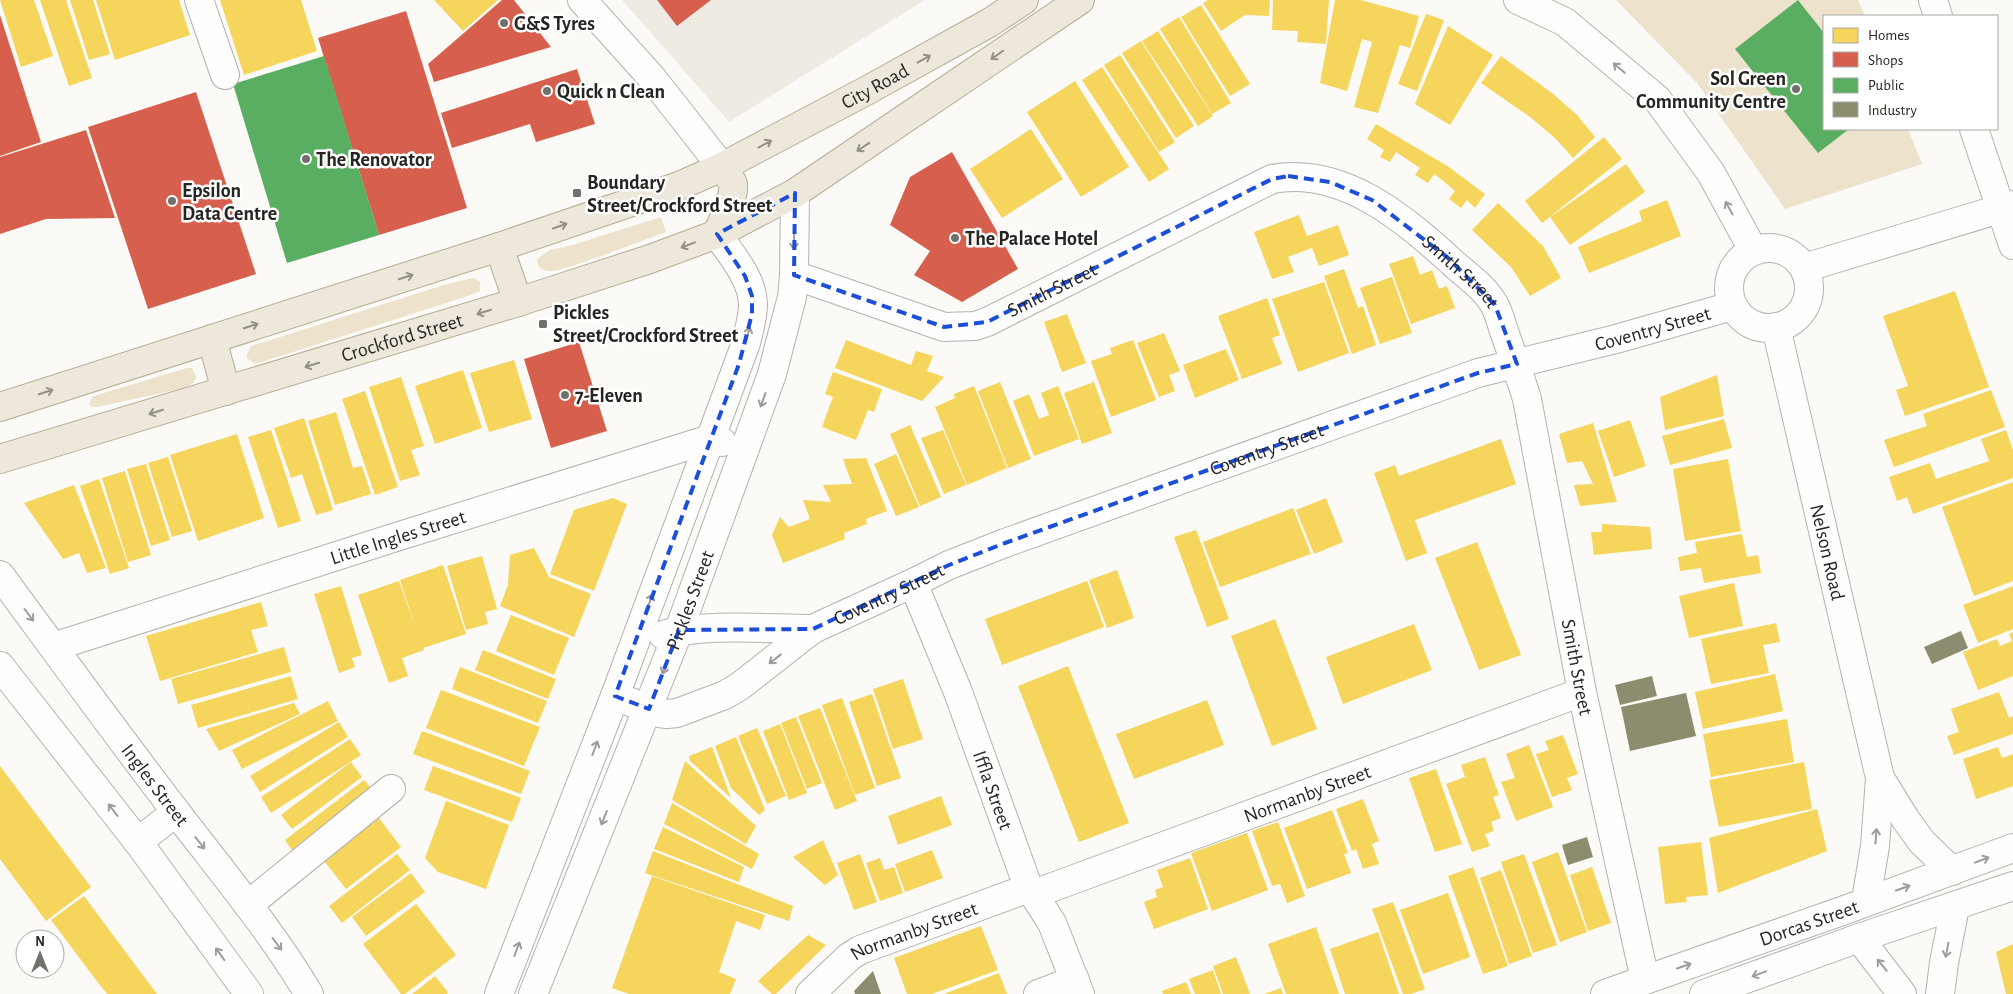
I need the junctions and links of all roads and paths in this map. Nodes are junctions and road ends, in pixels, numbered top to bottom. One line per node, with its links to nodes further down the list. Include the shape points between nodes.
1 (199, 0): 8 (street)
2 (582, 0): 10 (street, via 652,78)
3 (1024, 0): 10 (main road, City Road, one-way to 3, via 989,23)
4 (1080, 0): 11 (main road, City Road, one-way to 11)
5 (1518, 0): 16 (street, one-way to 5, via 1711,173 1657,99 1565,22)
6 (1933, 0): 7 (street)
7 (1938, 15)
8 (225, 75)
9 (1974, 130): 12 (street)
10 (722, 167): 13 (main road, via 733,188); 15 (main road, one-way to 10, via 679,186)
11 (795, 193): 13 (main road, Crockford Street); 18 (street, Pickles Street, one-way to 18)
12 (2006, 207): 14 (street); 17 (street)
13 (717, 234): 19 (main road, Crockford Street, one-way to 19); 26 (street, Pickles Street, one-way to 13, via 739,364 753,305 745,276)
14 (2013, 245)
15 (499, 247): 19 (main road); 22 (main road, one-way to 15)
16 (1753, 250): 17 (street, via 1770,248 1787,252); 20 (street, via 1737,263 1729,280 1728,294)
17 (1804, 268): 21 (street, via 1809,293 1805,305 1798,316)
18 (794, 275): 23 (street, Smith Street, via 944,327 975,326 1272,179 1303,176 1330,182 1372,200 1447,257 1495,305); 27 (street, Pickles Street, one-way to 27, via 790,307 772,374)
19 (518, 302): 24 (main road, Crockford Street, one-way to 24)
20 (1732, 306): 21 (street, via 1751,324); 23 (street, Coventry Street)
21 (1776, 328): 39 (street, Nelson Road)
22 (212, 339): 24 (main road); 25 (main road, one-way to 22)
23 (1517, 364): 30 (street, Coventry Street, via 1478,373 1005,543); 36 (street, Smith Street, via 1527,399)
24 (226, 391): 28 (main road, Crockford Street, one-way to 28)
25 (0, 407)
26 (710, 439): 27 (street, Little Ingles Street); 33 (street, Pickles Street, one-way to 26); 34 (street, Little Ingles Street)
27 (746, 447): 32 (street, Pickles Street)
28 (0, 459)
29 (0, 576): 34 (street, Ingles Street, one-way to 34)
30 (913, 583): 31 (street, Coventry Street); 46 (street, Iffla Street, via 955,684)
31 (813, 629): 32 (street, Coventry Street); 38 (street, Coventry Street, one-way to 38, via 725,695 677,713 663,714)
32 (679, 630): 33 (street, Coventry Street); 38 (street, Pickles Street, one-way to 38)
33 (635, 642): 37 (street, Pickles Street)
34 (54, 647): 41 (street, Ingles Street)
35 (0, 666): 42 (street, one-way to 35)
36 (1582, 692): 46 (street, Normanby Street); 51 (street, Smith Street)
37 (615, 696): 38 (street, Coventry Street); 55 (street, Pickles Street, one-way to 37)
38 (648, 709): 56 (street, Pickles Street, one-way to 56)
39 (1880, 778): 44 (street, Nelson Road, via 1922,842); 47 (street, Nelson Road, one-way to 39, via 1875,846)
40 (391, 789): 48 (street)
41 (176, 812): 42 (street); 48 (street, Ingles Street, one-way to 48)
42 (138, 842): 53 (street, one-way to 42)
43 (2013, 848): 44 (street, Dorcas Street, one-way to 43)
44 (1952, 871): 47 (street, Dorcas Street, one-way to 44)
45 (2013, 886): 49 (street, Dorcas Street)
46 (1031, 891): 52 (street, Iffla Street, via 1052,923); 57 (street, Normanby Street, via 860,950)
47 (1866, 901): 51 (street, Dorcas Street, one-way to 47)
48 (248, 905): 54 (street, Ingles Street, one-way to 54)
49 (1955, 907): 50 (street, Dorcas Street); 62 (street, one-way to 62)
50 (1859, 938): 60 (street, Dorcas Street, one-way to 60); 61 (street, one-way to 50)
51 (1644, 980): 59 (street, Dorcas Street)
52 (1077, 987): 58 (street)
53 (249, 994)
54 (309, 994)
55 (499, 994)
56 (532, 994)
57 (810, 994)
58 (1038, 994)
59 (1605, 994)
60 (1704, 994)
61 (1902, 994)
62 (1940, 994)

